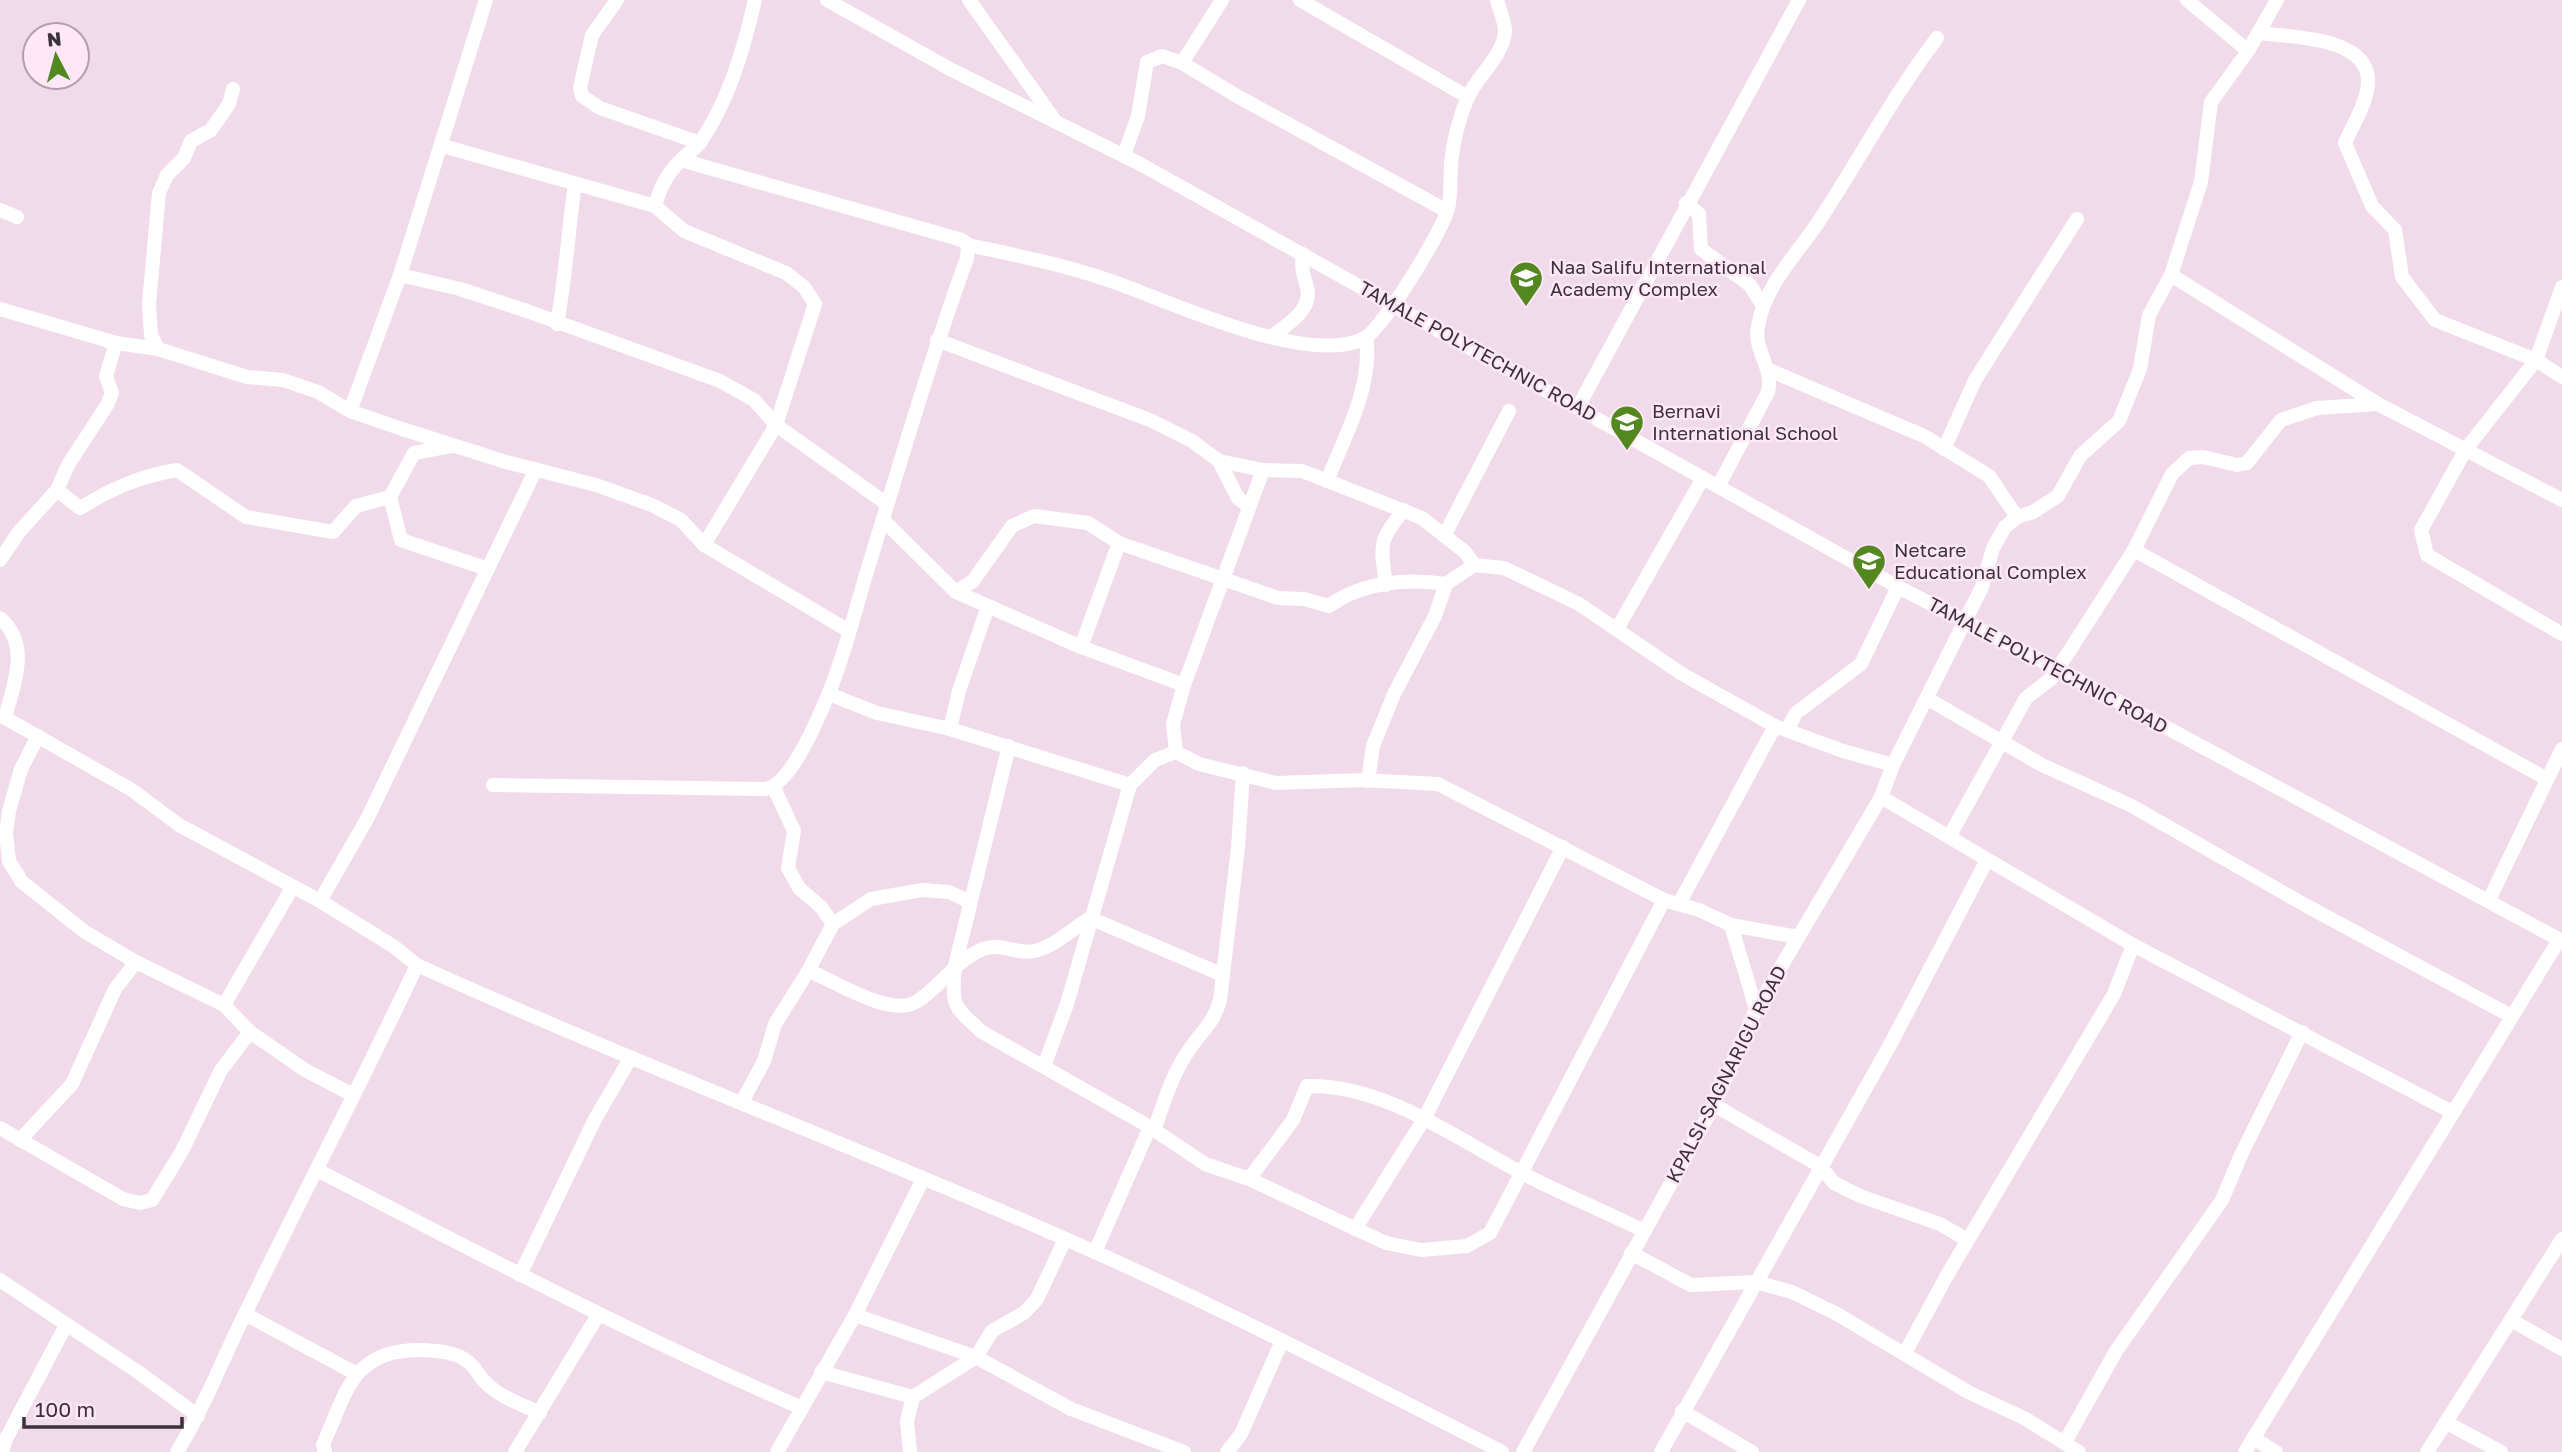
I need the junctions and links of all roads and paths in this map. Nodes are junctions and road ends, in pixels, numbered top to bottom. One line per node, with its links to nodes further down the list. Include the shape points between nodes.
1 (486, 0): 20 (street)
2 (617, 0): 19 (street, via 592,35 582,96 600,108)
3 (755, 0): 19 (street, via 726,93)
4 (827, 0): 18 (street, TAMALE POLYTECHNIC ROAD)
5 (969, 0): 18 (street)
6 (1222, 0): 15 (street)
7 (1300, 0): 17 (street)
8 (1497, 0): 17 (street, via 1505,30 1502,43)
9 (1799, 0): 24 (street)
10 (2187, 0): 14 (street)
11 (2277, 0): 12 (street)
12 (2258, 33): 14 (street); 44 (street, via 2339,44 2359,59 2368,84 2345,143 2372,206 2395,230 2402,277 2435,320)
13 (1937, 38): 36 (street)
14 (2248, 51): 33 (street, via 2211,102 2201,182)
15 (1182, 63): 21 (street, via 1162,56 1147,62 1138,116); 27 (street)
16 (233, 89): 43 (street, via 229,104 211,130 191,142 159,193 149,304 151,335)
17 (1468, 96): 27 (street, via 1452,154)
18 (1057, 123): 21 (street, TAMALE POLYTECHNIC ROAD)
19 (700, 144): 22 (street)
20 (443, 146): 23 (street); 32 (street)
21 (1124, 155): 31 (street, TAMALE POLYTECHNIC ROAD)
22 (681, 160): 25 (street, via 661,185); 30 (street)
23 (575, 184): 25 (street); 38 (street)
24 (1686, 203): 36 (street, via 1699,214 1701,249 1750,285); 48 (street)
25 (655, 206): 51 (street, via 684,230 786,273 804,287 815,304)
26 (0, 210): 28 (street)
27 (1447, 211): 35 (street)
28 (17, 218)
29 (2077, 219): 53 (street, via 1975,380)
30 (968, 245): 39 (street, via 1121,285 1166,305); 41 (street)
31 (1303, 254): 35 (street, TAMALE POLYTECHNIC ROAD); 39 (street, via 1301,270 1308,298 1290,323)
32 (400, 275): 38 (street, via 460,289); 49 (street)
33 (2171, 275): 47 (street); 67 (street, via 2149,315 2140,369 2119,421 2080,456 2058,496)
34 (2562, 287): 44 (street)
35 (1396, 304): 40 (street); 48 (street, TAMALE POLYTECHNIC ROAD)
36 (1763, 306): 45 (street, via 1757,345)
37 (0, 309): 42 (street)
38 (558, 324): 51 (street, via 720,381 754,400)
39 (1272, 336): 40 (street, via 1338,346)
40 (1366, 337): 59 (street, via 1365,385)
41 (937, 340): 55 (street, via 1150,420); 64 (street)
42 (116, 343): 43 (street); 61 (street, via 107,376 112,393)
43 (159, 349): 49 (street, via 247,377 283,380 318,392)
44 (2536, 360): 46 (street); 54 (street)
45 (1769, 370): 53 (street, via 1924,436); 60 (street, via 1768,392)
46 (2562, 377)
47 (2378, 404): 54 (street); 72 (street, via 2317,408 2281,420 2247,463 2189,458 2172,474)
48 (1578, 407): 58 (street, TAMALE POLYTECHNIC ROAD)
49 (350, 411): 52 (street)
50 (1509, 411): 69 (street)
51 (776, 425): 64 (street); 71 (street)
52 (457, 445): 56 (street); 62 (street, via 414,453)
53 (1944, 449): 67 (street, via 1989,476)
54 (2466, 449): 63 (street); 86 (street, via 2421,530 2427,555)
55 (1219, 461): 57 (street); 65 (street, via 1238,498)
56 (536, 469): 71 (street, via 652,505 681,520); 75 (street)
57 (1263, 470): 59 (street, via 1290,469); 65 (street)
58 (1703, 478): 60 (street, TAMALE POLYTECHNIC ROAD); 84 (street)
59 (1327, 481): 66 (street)
60 (1719, 485): 79 (street, TAMALE POLYTECHNIC ROAD)
61 (57, 490): 62 (street, via 80,508 148,474 177,470 246,517 333,532 356,506); 73 (street, via 19,531)
62 (390, 497): 75 (street, via 401,540)
63 (2562, 500)
64 (887, 504): 68 (street)
65 (1249, 507): 76 (street)
66 (1404, 510): 69 (street, via 1422,517); 77 (street, via 1383,535 1380,558)
67 (2017, 516): 83 (street, KPALSI-SAGNARIGU ROAD, via 1993,548 1982,587)
68 (883, 520): 80 (street); 85 (street)
69 (1444, 536): 74 (street)
70 (1119, 543): 76 (street); 80 (street, via 1088,523 1034,516 1012,526 973,581); 87 (street)
71 (704, 545): 85 (street)
72 (2134, 550): 88 (street); 102 (street)
73 (0, 560)
74 (1474, 565): 78 (street); 84 (street, via 1504,568)
75 (488, 569): 115 (street, via 367,819)
76 (1220, 578): 77 (street, via 1278,598 1329,606 1353,592); 89 (street)
77 (1386, 584): 78 (street, via 1418,580)
78 (1446, 584): 103 (street, via 1373,746)
79 (1898, 587): 83 (street, TAMALE POLYTECHNIC ROAD); 93 (street, via 1861,664)
80 (956, 592): 81 (street)
81 (988, 606): 87 (street); 94 (street)
82 (0, 618): 92 (street, via 18,641 16,670)
83 (1964, 620): 88 (street, TAMALE POLYTECHNIC ROAD); 91 (street, KPALSI-SAGNARIGU ROAD)
84 (1617, 629): 93 (street, via 1682,674)
85 (849, 631): 90 (street)
86 (2562, 634)
87 (1081, 646): 89 (street)
88 (2058, 669): 96 (street, via 2049,682 2026,698); 114 (street, TAMALE POLYTECHNIC ROAD)
89 (1184, 684): 99 (street, via 1173,724)
90 (829, 694): 94 (street, via 877,713); 106 (street, via 796,760)
91 (1928, 699): 96 (street); 100 (street, KPALSI-SAGNARIGU ROAD)
92 (3, 716): 95 (street)
93 (1781, 728): 100 (street); 117 (street)
94 (950, 729): 97 (street)
95 (38, 736): 111 (street, via 21,769 9,811); 112 (street, via 132,790 179,825)
96 (2000, 740): 108 (street); 131 (street, via 2042,765 2132,806)
97 (1009, 746): 105 (street); 116 (street)
98 (2562, 749): 102 (street)
99 (1176, 752): 101 (street, via 1199,764); 105 (street, via 1155,760)
100 (1893, 765): 107 (street, KPALSI-SAGNARIGU ROAD)
101 (1243, 774): 103 (street, via 1276,783); 128 (street)
102 (2547, 779): 114 (street)
103 (1368, 781): 109 (street, via 1438,784)
104 (493, 785): 106 (street)
105 (1130, 785): 118 (street)
106 (774, 788): 119 (street, via 794,831 788,868 799,888)
107 (1881, 797): 108 (street); 121 (street, KPALSI-SAGNARIGU ROAD)
108 (1949, 837): 110 (street)
109 (1563, 848): 113 (street); 140 (street)
110 (1987, 860): 123 (street); 144 (street, via 1890,1045)
111 (6, 870): 124 (street, via 85,932)
112 (292, 888): 115 (street); 129 (street)
113 (1664, 900): 117 (street); 146 (street)
114 (2489, 900): 122 (street, TAMALE POLYTECHNIC ROAD)
115 (320, 901): 125 (street)
116 (970, 902): 119 (street, via 949,892 896,892 871,899); 126 (street)
117 (1680, 902): 120 (street)
118 (1090, 918): 126 (street, via 1038,951 990,947); 128 (street); 135 (street)
119 (833, 924): 127 (street)
120 (1731, 925): 121 (street); 130 (street)
121 (1798, 937): 130 (street, KPALSI-SAGNARIGU ROAD)
122 (2560, 940): 131 (street)
123 (2133, 945): 133 (street); 153 (street, via 2114,994)
124 (136, 962): 129 (street); 143 (street, via 115,989 72,1084)
125 (417, 965): 134 (street); 136 (street)
126 (955, 965): 127 (street, via 915,1003 891,1007); 135 (street, via 952,1000 961,1013 982,1032)
127 (807, 973): 137 (street, via 775,1024 764,1061)
128 (1223, 975): 142 (street, via 1215,1017 1177,1070)
129 (224, 1005): 132 (street)
130 (1756, 1009): 138 (street, KPALSI-SAGNARIGU ROAD)
131 (2511, 1016): 139 (street)
132 (250, 1032): 136 (street, via 305,1070); 143 (street, via 221,1070 182,1151 152,1200 123,1199)
133 (2302, 1032): 139 (street); 177 (street, via 2222,1200 2116,1351)
134 (630, 1059): 137 (street); 156 (street, via 595,1119)
135 (1044, 1066): 142 (street)
136 (353, 1095): 145 (street)
137 (742, 1102): 147 (street)
138 (1714, 1105): 144 (street); 150 (street, KPALSI-SAGNARIGU ROAD)
139 (2452, 1112): 176 (street)
140 (1424, 1119): 146 (street); 148 (street, via 1357,1092 1307,1086 1293,1120); 149 (street)
141 (0, 1128): 143 (street)
142 (1152, 1129): 148 (street, via 1205,1164); 154 (street)
143 (20, 1140)
144 (1819, 1166): 153 (street, via 1834,1183 1940,1224); 158 (street)
145 (319, 1171): 156 (street); 159 (street)
146 (1520, 1172): 149 (street, via 1490,1233 1467,1247 1422,1250); 150 (street)
147 (923, 1179): 151 (street); 161 (street)
148 (1249, 1179): 149 (street)
149 (1355, 1229)
150 (1644, 1231): 155 (street, KPALSI-SAGNARIGU ROAD)
151 (1065, 1239): 154 (street); 167 (street, via 1037,1299 1024,1313 992,1331)
152 (2562, 1239): 162 (street)
153 (1967, 1241): 166 (street)
154 (1095, 1252): 164 (street)
155 (1631, 1253): 158 (street, via 1691,1285); 187 (street, KPALSI-SAGNARIGU ROAD)
156 (520, 1275): 160 (street)
157 (0, 1280): 163 (street)
158 (1756, 1282): 166 (street, via 1792,1292); 172 (street)
159 (245, 1314): 169 (street); 174 (street)
160 (598, 1315): 171 (street); 173 (street)
161 (855, 1315): 167 (street); 168 (street)
162 (2511, 1320): 165 (street); 175 (street)
163 (66, 1325): 174 (street); 179 (street)
164 (1281, 1343): 178 (street); 186 (street)
165 (2562, 1349)
166 (1905, 1353): 177 (street)
167 (976, 1357): 170 (street); 185 (street, via 1071,1409)
168 (821, 1372): 170 (street); 171 (street)
169 (355, 1373): 173 (street, via 381,1355 404,1350 447,1352 468,1361 502,1395); 181 (street, via 323,1445)
170 (914, 1397): 184 (street, via 907,1421)
171 (802, 1408): 183 (street)
172 (1682, 1411): 188 (street); 189 (street)
173 (540, 1413): 182 (street)
174 (198, 1416): 180 (street)
175 (2447, 1423): 193 (street); 194 (street)
176 (2253, 1438): 191 (street); 192 (street)
177 (2065, 1442): 190 (street)
178 (1234, 1450)
179 (2, 1452)
180 (177, 1452)
181 (325, 1452)
182 (514, 1452)
183 (777, 1452)
184 (910, 1452)
185 (1184, 1452)
186 (1502, 1452)
187 (1523, 1452)
188 (1661, 1452)
189 (1752, 1452)
190 (2079, 1452)
191 (2245, 1452)
192 (2276, 1452)
193 (2427, 1452)
194 (2501, 1452)

